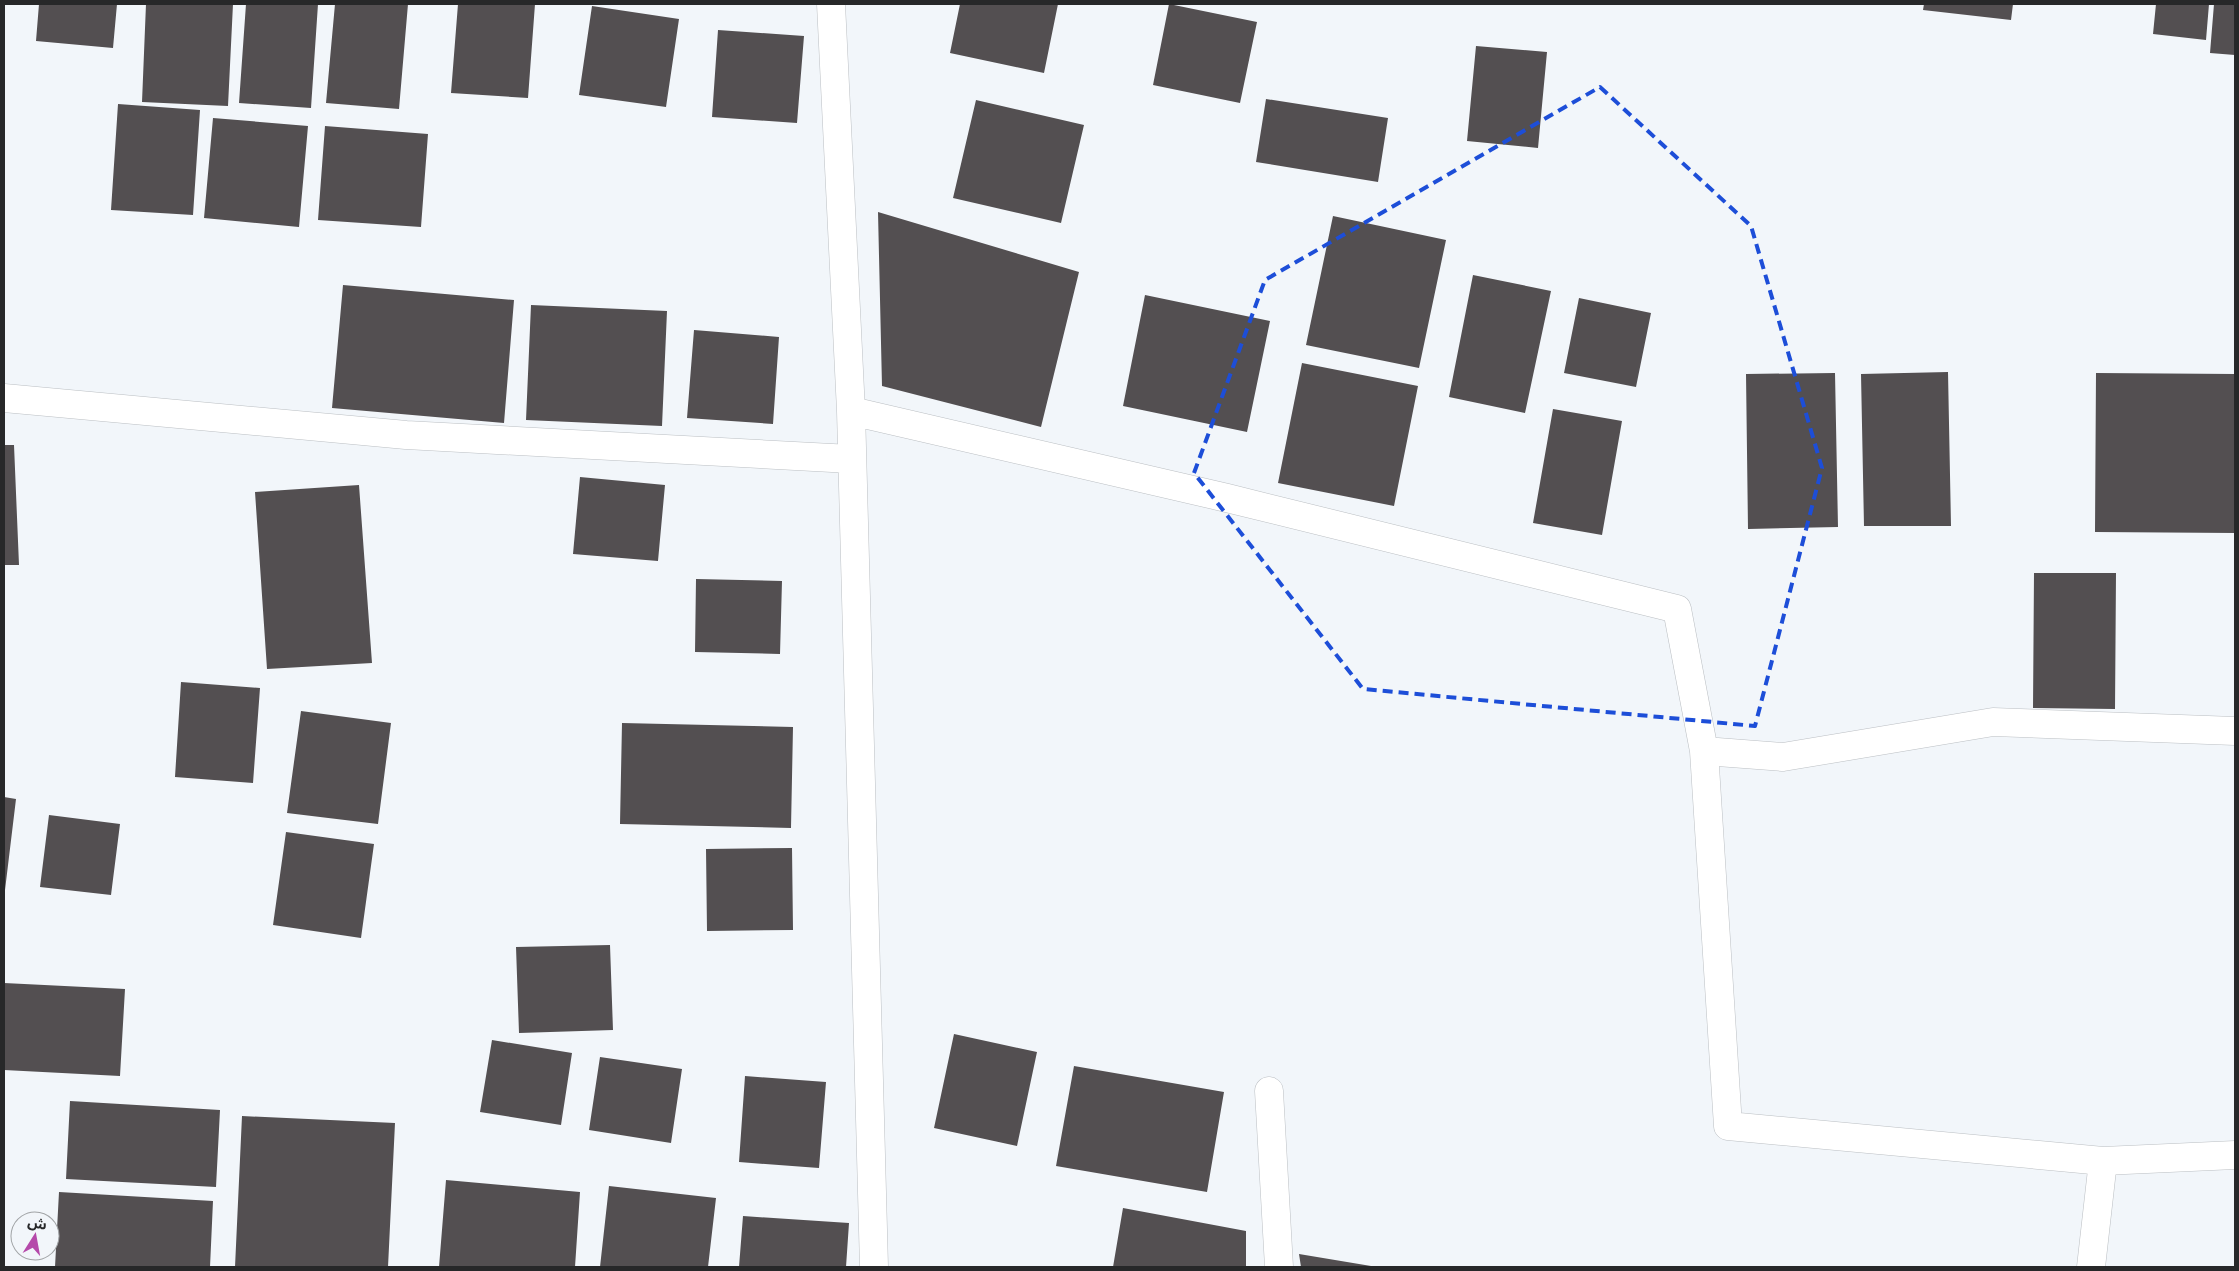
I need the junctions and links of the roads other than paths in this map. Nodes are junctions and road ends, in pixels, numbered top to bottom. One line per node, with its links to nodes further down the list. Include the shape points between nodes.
1 (831, 4): 3 (street)
2 (4, 398): 4 (street, via 406,435)
3 (851, 411): 4 (street); 6 (street, via 1227,498 1678,609)
4 (851, 459): 10 (street)
5 (2235, 730): 6 (street, via 1993,722 1783,757)
6 (1704, 751): 9 (street, via 1728,1126)
7 (1269, 1091): 11 (street)
8 (2235, 1156): 9 (street)
9 (2104, 1161): 12 (street)
10 (874, 1267)
11 (1279, 1267)
12 (2091, 1267)

